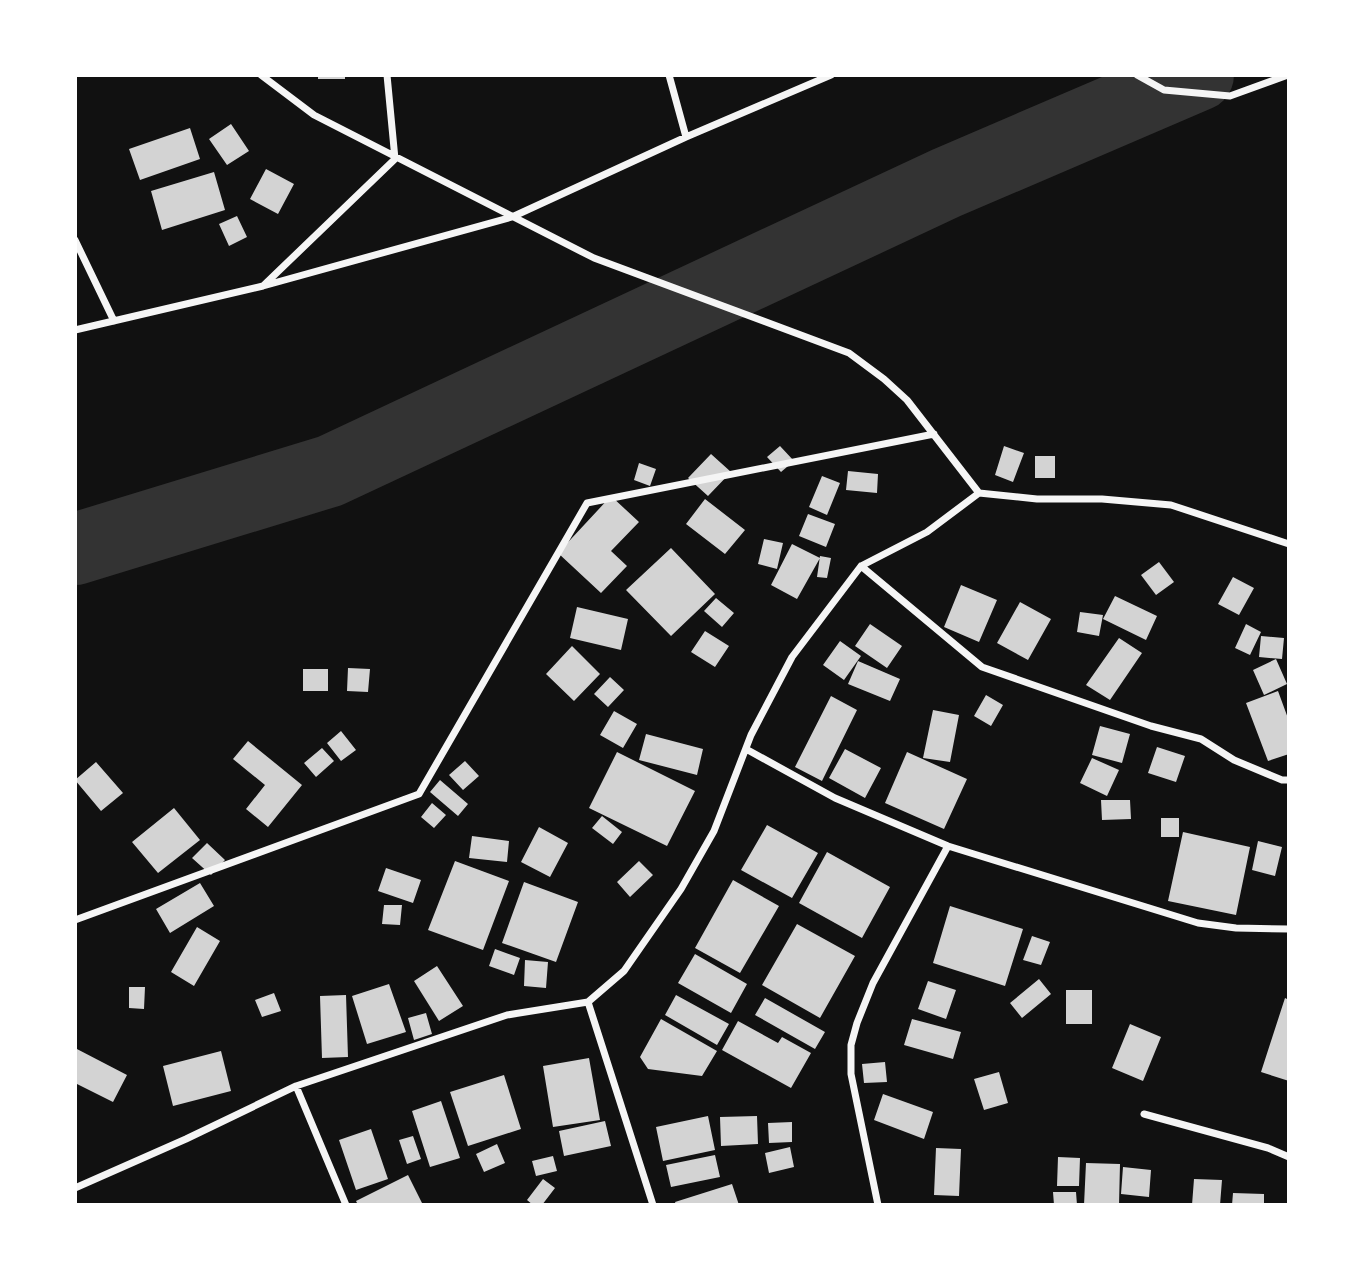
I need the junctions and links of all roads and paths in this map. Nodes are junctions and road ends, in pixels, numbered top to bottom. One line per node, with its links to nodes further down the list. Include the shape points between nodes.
1 (261, 75): 8 (street, via 314,115)
2 (387, 75): 8 (street)
3 (669, 75): 7 (street)
4 (831, 75): 7 (street)
5 (1138, 75): 6 (street, via 1164,90 1230,96)
6 (1288, 75)
7 (685, 137): 9 (street)
8 (395, 159): 9 (street); 11 (street)
9 (512, 217): 11 (street); 14 (street, via 594,258 849,353 907,400)
10 (75, 240): 12 (street)
11 (262, 286): 12 (street)
12 (114, 321): 13 (street)
13 (75, 330)
14 (934, 434): 15 (street); 21 (street, via 587,503 419,794)
15 (979, 493): 16 (street, via 1171,505); 17 (street, via 927,531)
16 (1289, 544)
17 (860, 566): 18 (street, via 792,657); 19 (street, via 982,667 1201,739 1234,760)
18 (746, 748): 20 (street, via 835,798); 23 (street, via 714,831 681,890 624,971)
19 (1289, 780)
20 (948, 846): 22 (street, via 1198,923); 30 (street, via 873,983 851,1045 851,1074)
21 (75, 920)
22 (1289, 929)
23 (588, 1002): 24 (street, via 507,1015); 29 (street)
24 (296, 1086): 27 (street); 28 (street)
25 (1144, 1114): 26 (street)
26 (1289, 1157)
27 (75, 1188)
28 (346, 1205)
29 (653, 1205)
30 (878, 1205)

